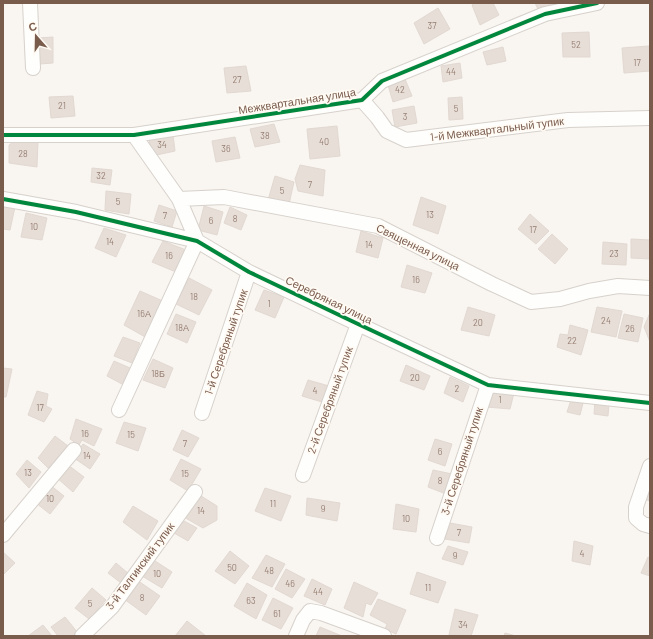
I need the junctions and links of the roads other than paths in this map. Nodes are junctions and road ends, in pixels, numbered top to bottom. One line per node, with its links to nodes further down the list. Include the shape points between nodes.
1 (30, 3): 3 (street)
2 (597, 3): 4 (street, Межквартальная улица, via 545,14 382,81)
3 (33, 68)
4 (362, 100): 5 (street, 1-й Межквартальный тупик, via 387,131 406,140 568,120); 6 (street, Межквартальная улица)
5 (650, 118)
6 (134, 135): 7 (street, Межквартальная улица); 9 (street)
7 (3, 136)
8 (3, 199): 10 (street, Серебряная улица, via 76,212)
9 (179, 199): 10 (street); 12 (street, Священная улица, via 224,197 378,226 531,302 618,286)
10 (197, 241): 11 (street, Серебряная улица); 16 (street)
11 (249, 272): 13 (street, Серебряная улица); 17 (street, 1-й Серебряный тупик)
12 (650, 288)
13 (358, 324): 14 (street, Серебряная улица); 20 (street, 2-й Серебряный тупик)
14 (488, 384): 15 (street, Серебряная улица); 24 (street, 3-й Серебряный тупик)
15 (650, 403)
16 (120, 410)
17 (202, 413)
18 (74, 450): 23 (street)
19 (650, 466): 22 (street, via 636,507 636,518 642,524)
20 (303, 475)
21 (195, 492): 25 (street, 3-й Талгинский тупик, via 112,607)
22 (650, 526)
23 (3, 535)
24 (436, 538)
25 (82, 636)
26 (296, 636): 27 (street, via 310,611)
27 (384, 636)

